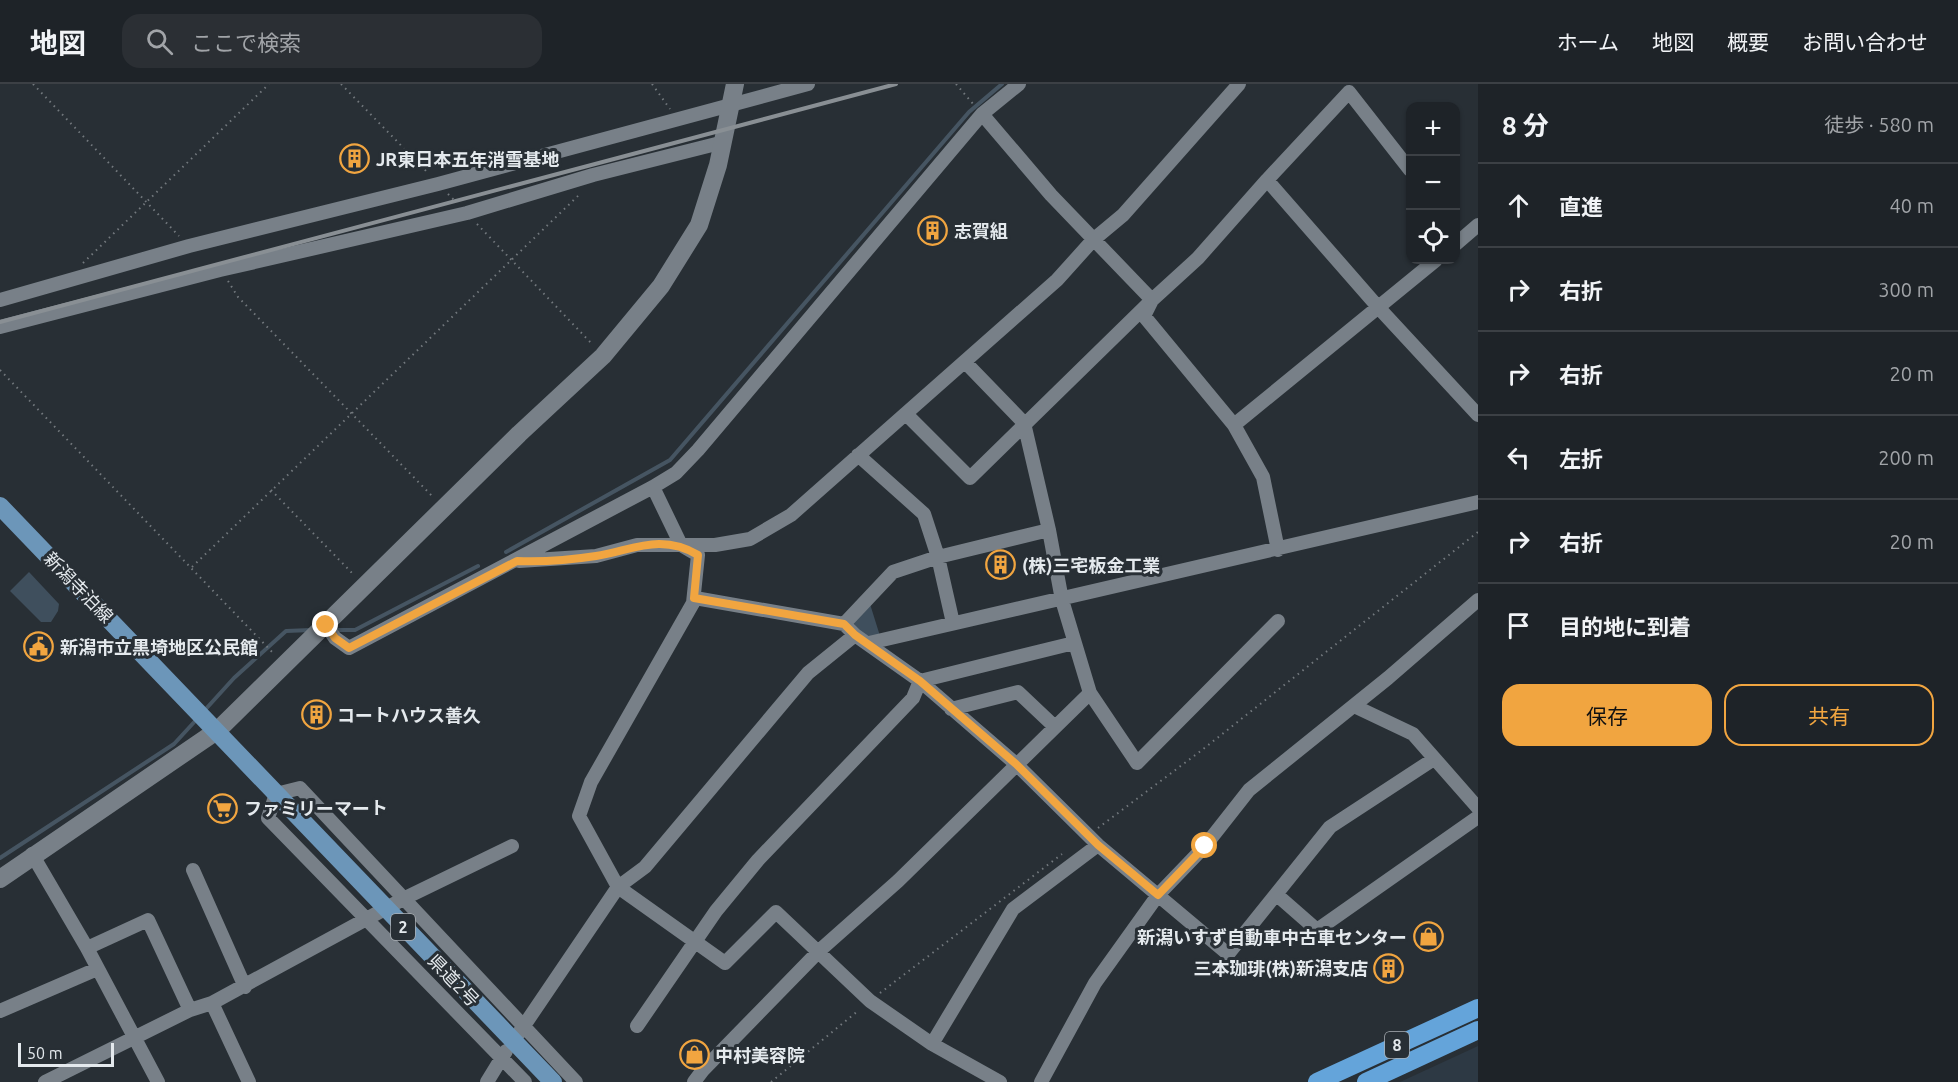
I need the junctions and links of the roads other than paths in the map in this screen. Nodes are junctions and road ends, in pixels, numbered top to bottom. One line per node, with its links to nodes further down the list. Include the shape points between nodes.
1 (735, 84): 5 (street)
2 (808, 84): 5 (street)
3 (1019, 84): 6 (street)
4 (1239, 84): 12 (street, via 1123,215)
5 (730, 106): 7 (street); 14 (street, via 189,246)
6 (982, 114): 12 (street); 24 (street, via 698,450 676,473)
7 (724, 142): 17 (street, via 593,175 467,213 220,270); 38 (street, via 699,225 661,286 603,356)
8 (1406, 165): 9 (street, via 1349,92)
9 (1267, 180): 15 (street, via 1198,258); 16 (street)
10 (1478, 225): 11 (street)
11 (1460, 235)
12 (1093, 240): 15 (street); 18 (street, via 1057,280)
13 (1431, 264): 16 (street)
14 (0, 300)
15 (1152, 300): 21 (street); 22 (street, via 1144,316)
16 (1378, 307): 20 (street); 22 (street)
17 (0, 327)
18 (965, 363): 19 (street); 21 (street)
19 (906, 414): 21 (street, via 970,478); 23 (street)
20 (1478, 415)
21 (1024, 423): 27 (street)
22 (1234, 425): 29 (street, via 1263,477)
23 (858, 455): 28 (street, via 791,515 750,539); 30 (street, via 924,514)
24 (653, 487): 28 (street); 31 (street)
25 (1478, 502): 29 (street)
26 (0, 506): 47 (main road, 新潟寺泊線 / 2)
27 (1049, 530): 30 (street); 33 (street)
28 (681, 545): 31 (street, via 637,545 596,556); 32 (street, via 698,555)
29 (1278, 550): 33 (street)
30 (938, 557): 36 (street); 37 (street, via 893,572)
31 (517, 561): 38 (street, via 349,648)
32 (694, 598): 37 (street); 58 (street, via 591,782 579,816)
33 (1062, 600): 36 (street); 41 (street)
34 (1478, 600): 44 (street)
35 (1278, 621): 43 (street, via 1137,763)
36 (953, 623): 40 (street)
37 (844, 624): 39 (street)
38 (326, 625): 47 (street)
39 (855, 635): 40 (street); 58 (street, via 808,673 645,867)
40 (869, 643): 42 (street)
41 (1074, 643): 42 (street); 43 (street)
42 (920, 681): 45 (street); 63 (street, via 913,698 758,860)
43 (1090, 693): 46 (street)
44 (1354, 706): 48 (street, via 1413,734); 59 (street, via 1249,790 1205,846)
45 (951, 709): 46 (street, via 1018,692); 49 (street)
46 (1055, 727): 49 (street)
47 (218, 730): 50 (main road, 新潟寺泊線 / 2); 55 (street)
48 (1434, 759): 51 (street); 60 (street, via 1330,827)
49 (1016, 764): 53 (street); 65 (street, via 898,881)
50 (278, 797): 61 (street, via 300,788); 62 (street, via 268,818); 83 (main road, 県道2号 / 2)
51 (1478, 808)
52 (1478, 817): 60 (street, via 1317,930)
53 (1098, 845): 59 (street); 76 (street, via 1013,909)
54 (512, 846): 61 (street)
55 (32, 854): 57 (street); 64 (street)
56 (193, 870): 67 (street)
57 (0, 879)
58 (618, 887): 63 (street); 72 (street)
59 (1158, 895): 60 (street, via 1228,954); 87 (street, via 1095,983)
60 (1276, 895)
61 (405, 898): 62 (street); 72 (street)
62 (366, 921): 67 (street); 77 (street)
63 (695, 941): 65 (street, via 724,963 776,912); 73 (street)
64 (87, 948): 66 (street); 70 (street, via 148,920)
65 (819, 951): 76 (street, via 870,1001); 85 (street)
66 (97, 969): 71 (street); 75 (street)
67 (245, 987): 68 (street)
68 (212, 1003): 70 (street); 80 (street)
69 (1478, 1008): 88 (highway, 8)
70 (190, 1010): 75 (street)
71 (0, 1011)
72 (524, 1026): 77 (street); 84 (street)
73 (637, 1026)
74 (1478, 1030): 89 (highway, 8)
75 (136, 1037): 78 (street); 79 (street)
76 (932, 1044): 86 (street)
77 (502, 1056): 81 (street); 82 (street)
78 (45, 1082)
79 (158, 1082)
80 (249, 1082)
81 (487, 1082)
82 (525, 1082)
83 (553, 1082)
84 (576, 1082)
85 (694, 1082)
86 (1000, 1082)
87 (1041, 1082)
88 (1317, 1082)
89 (1366, 1082)

